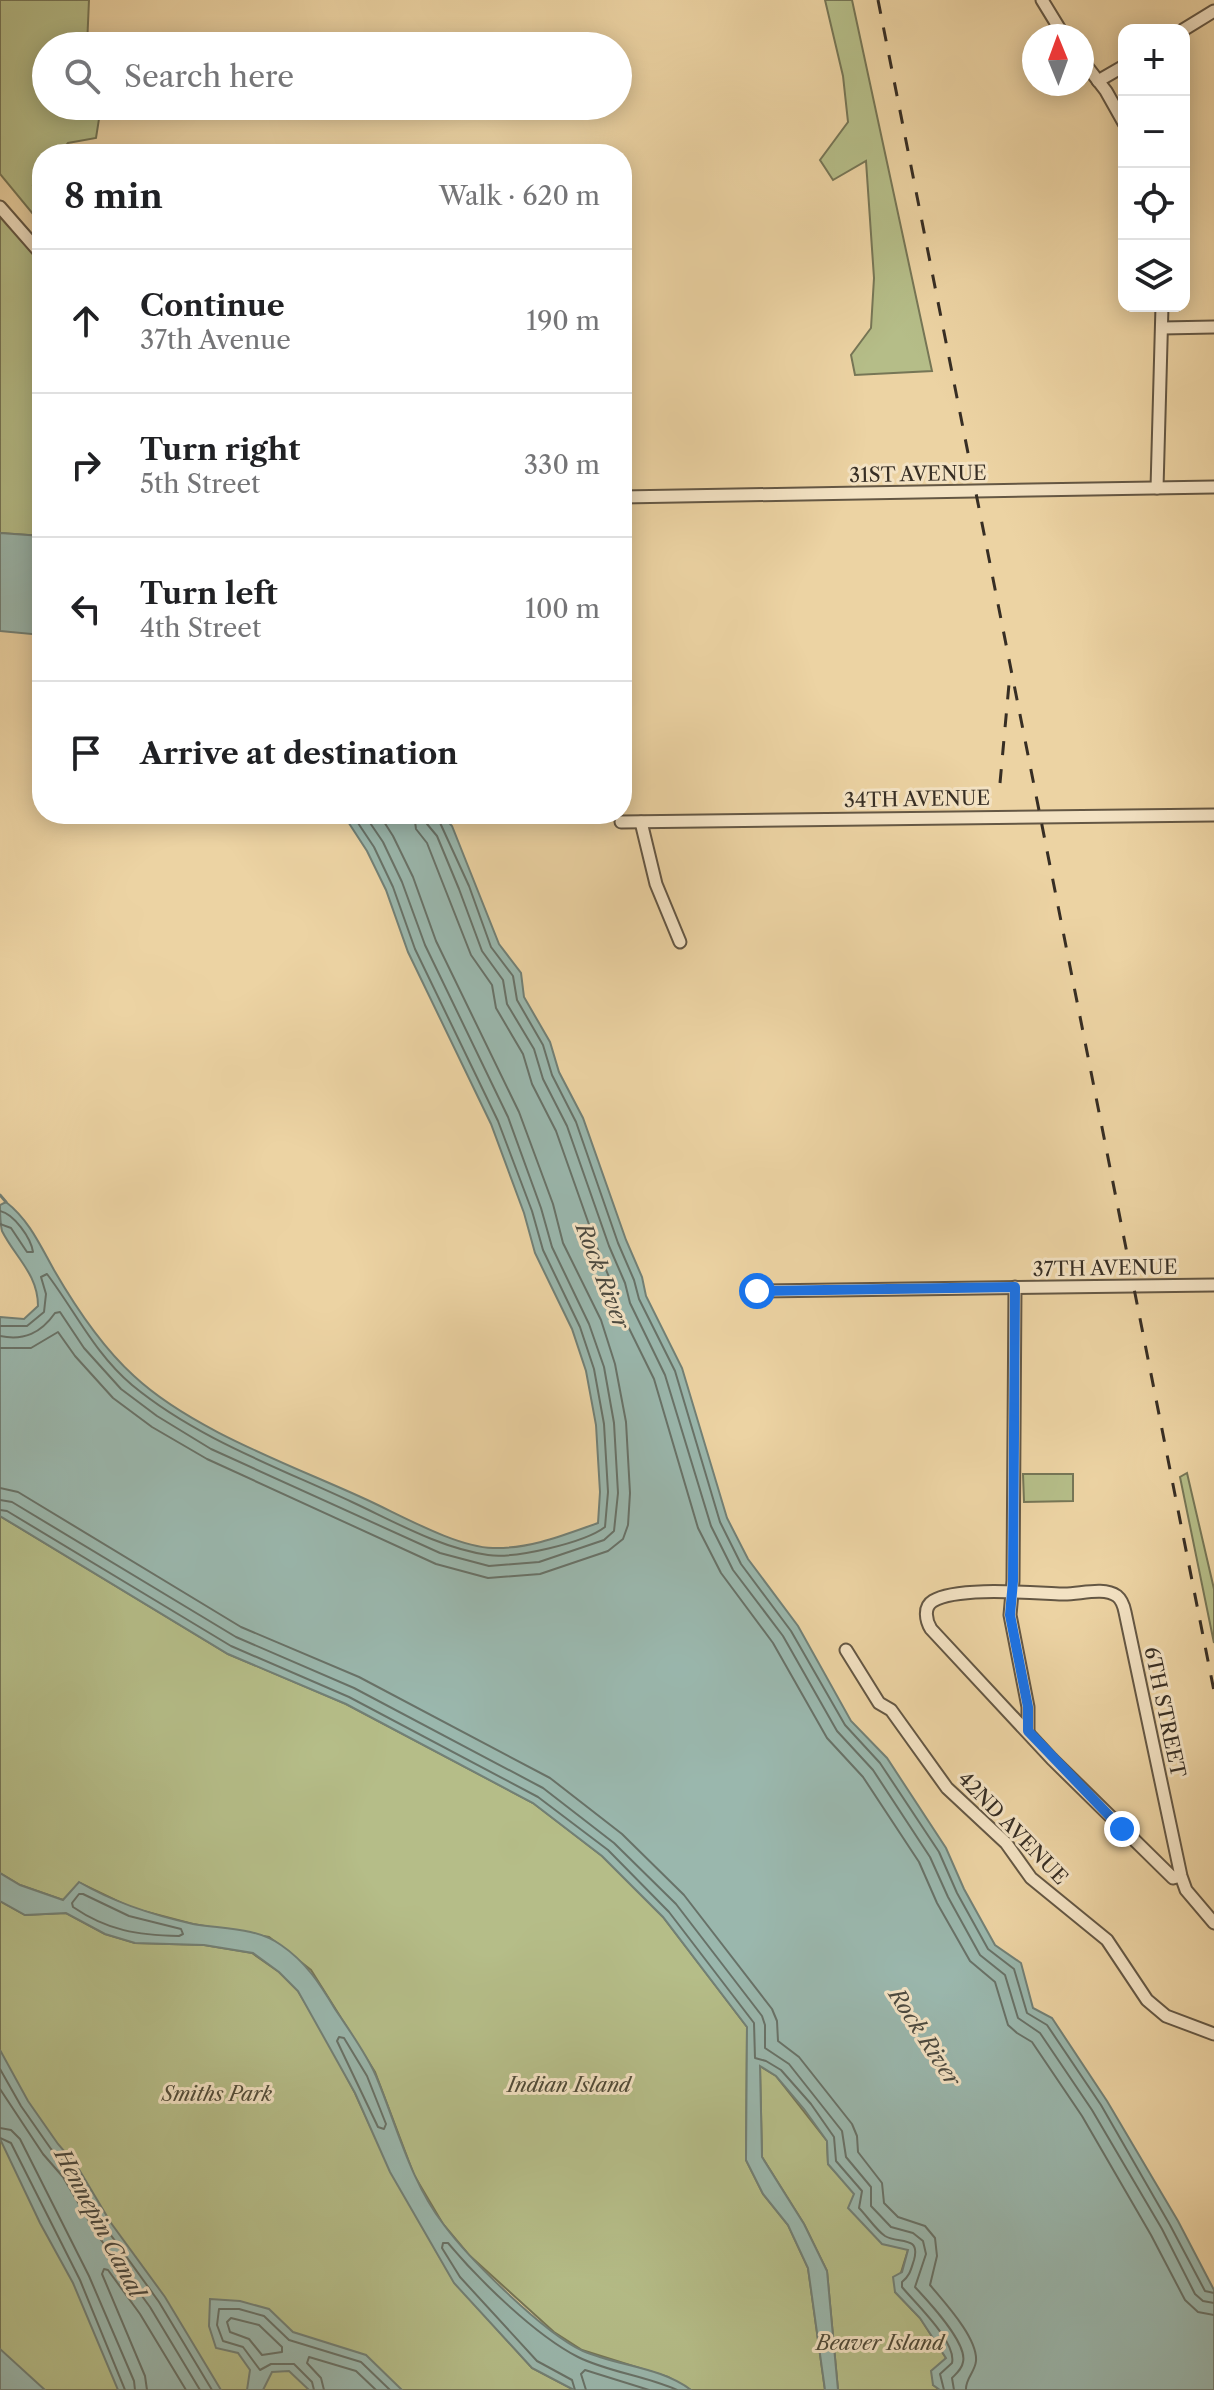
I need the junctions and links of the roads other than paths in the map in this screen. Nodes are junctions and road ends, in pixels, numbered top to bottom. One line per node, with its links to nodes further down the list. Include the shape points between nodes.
1 (1042, 0): 3 (street)
2 (1214, 11): 4 (street)
3 (1057, 24)
4 (1190, 26)
5 (1118, 69): 7 (street)
6 (1094, 76): 7 (street)
7 (1098, 81): 8 (street)
8 (1118, 113)
9 (0, 207): 10 (street)
10 (32, 244)
11 (1162, 312): 13 (street)
12 (1214, 327): 13 (street)
13 (1162, 328): 15 (street)
14 (1214, 487): 15 (street, 31ST AVENUE)
15 (1157, 488): 16 (street, 31ST AVENUE)
16 (632, 497)
17 (1214, 815): 19 (street, 34TH AVENUE)
18 (632, 822): 19 (street, 34TH AVENUE)
19 (641, 822): 20 (street, via 656,884)
20 (680, 942)
21 (1214, 1285): 22 (street, 37TH AVENUE)
22 (1015, 1287): 23 (street, 37TH AVENUE); 24 (street)
23 (757, 1291)
24 (1012, 1591): 26 (street, via 1010,1615); 26 (street, via 949,1596 929,1605 926,1616 931,1629); 27 (street, 6TH STREET, via 1116,1595 1125,1612)
25 (846, 1650): 29 (street, 42ND AVENUE, via 879,1703 891,1710 947,1788 1006,1843 1031,1878 1107,1940 1147,2000 1166,2016)
26 (1028, 1731): 27 (street, via 1173,1878)
27 (1181, 1876): 28 (street, 6TH STREET)
28 (1214, 1923)
29 (1214, 2034)

